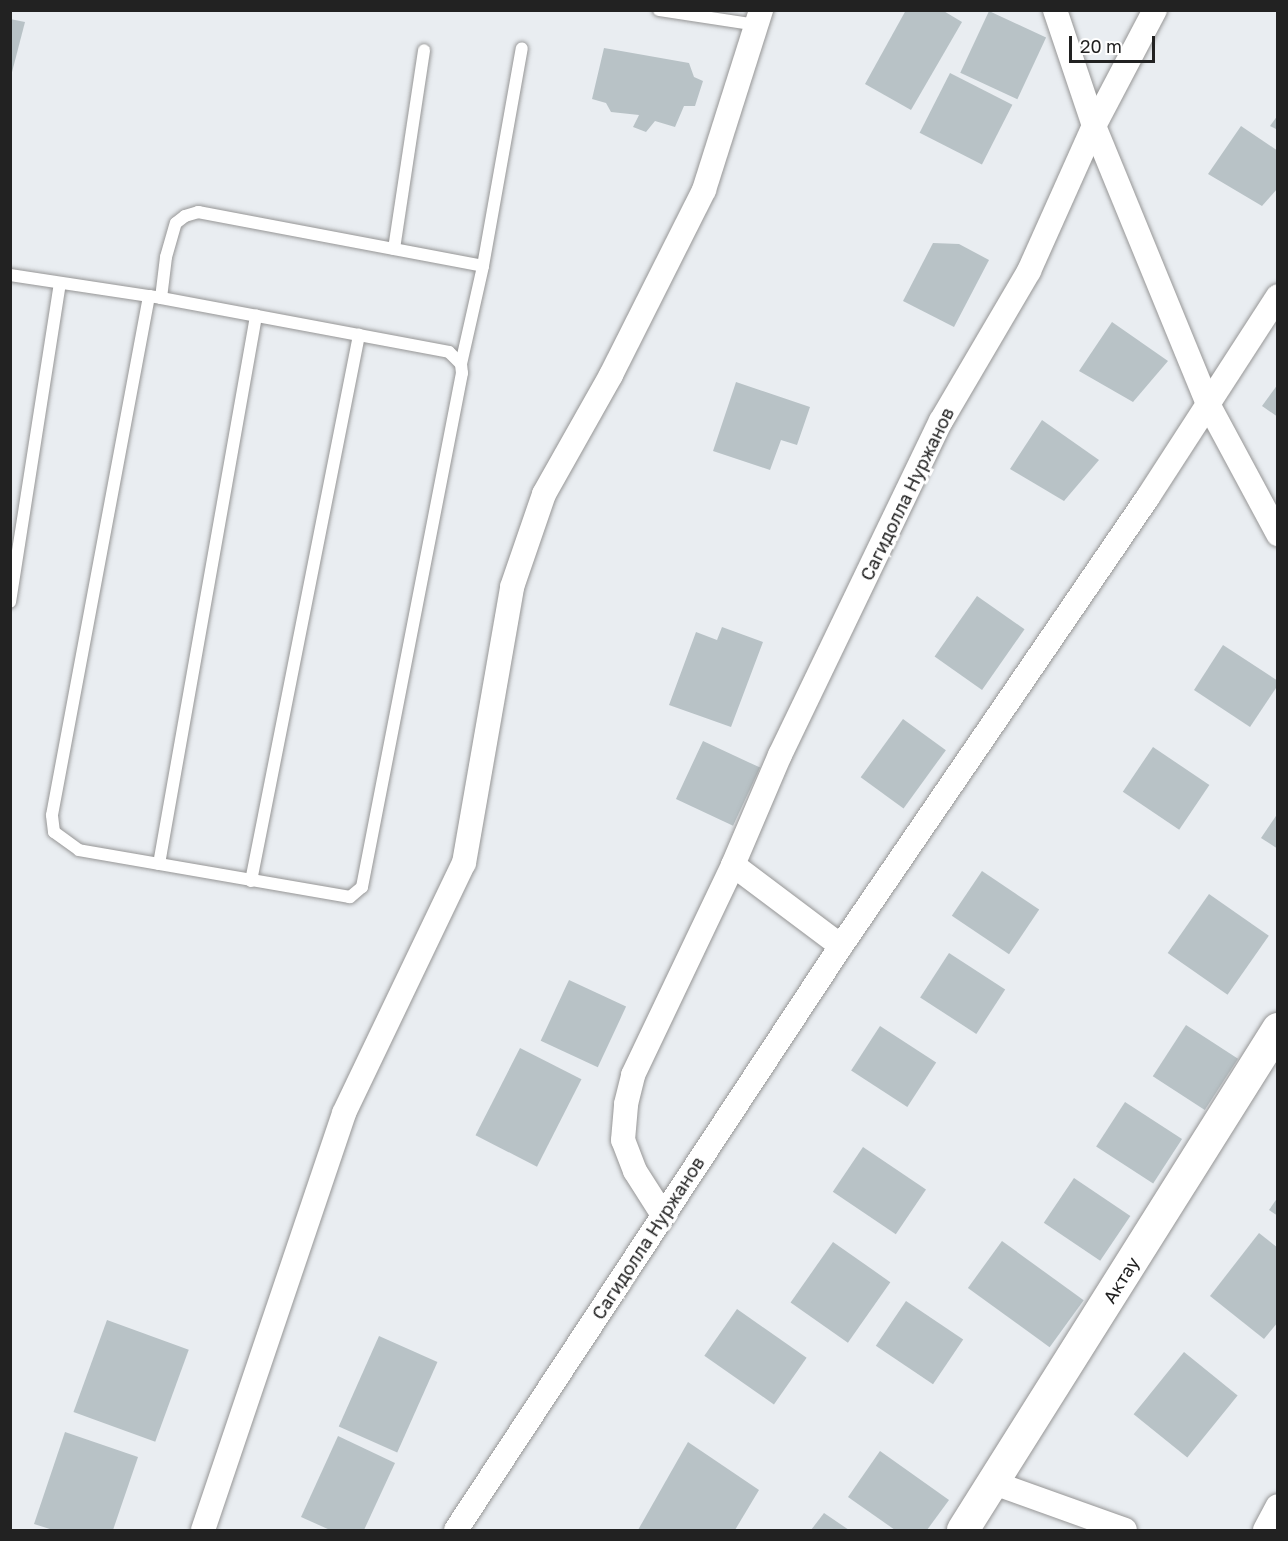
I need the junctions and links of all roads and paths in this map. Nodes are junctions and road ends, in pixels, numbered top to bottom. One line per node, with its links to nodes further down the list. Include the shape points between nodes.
1 (659, 10): 4 (lane)
2 (1055, 10): 7 (street)
3 (1155, 10): 7 (street, Сагидолла Нуржанов)
4 (759, 17): 28 (street, via 704,190 611,375 544,494 512,587 464,863 344,1113)
5 (522, 48): 9 (lane)
6 (424, 50): 8 (lane)
7 (1094, 126): 17 (street); 21 (street, Сагидолла Нуржанов, via 1029,271 941,421 780,755)
8 (394, 249): 9 (lane); 13 (lane, via 198,212 176,223)
9 (483, 266): 16 (lane)
10 (10, 275): 11 (lane)
11 (60, 283): 13 (lane); 19 (lane)
12 (1278, 296): 17 (street, Сагидолла Нуржанов)
13 (155, 297): 14 (lane); 20 (lane, via 52,814 54,831 79,850)
14 (256, 316): 15 (lane); 20 (lane)
15 (359, 335): 16 (lane, via 449,352); 22 (lane)
16 (461, 364): 22 (lane, via 362,887 350,897 339,897)
17 (1208, 404): 18 (street); 23 (street, Сагидолла Нуржанов)
18 (1278, 534)
19 (10, 603)
20 (159, 864): 22 (lane)
21 (733, 865): 23 (street); 25 (street, Сагидолла Нуржанов, via 633,1075 626,1104 623,1140 635,1171)
22 (251, 881)
23 (840, 946): 25 (street, Сагидолла Нуржанов)
24 (1278, 1029): 26 (street, Актау)
25 (663, 1215): 29 (street, Сагидолла Нуржанов)
26 (994, 1483): 30 (street, Актау); 31 (street)
27 (1278, 1506): 32 (street)
28 (202, 1530)
29 (456, 1530)
30 (963, 1530)
31 (1125, 1530)
32 (1265, 1530)

